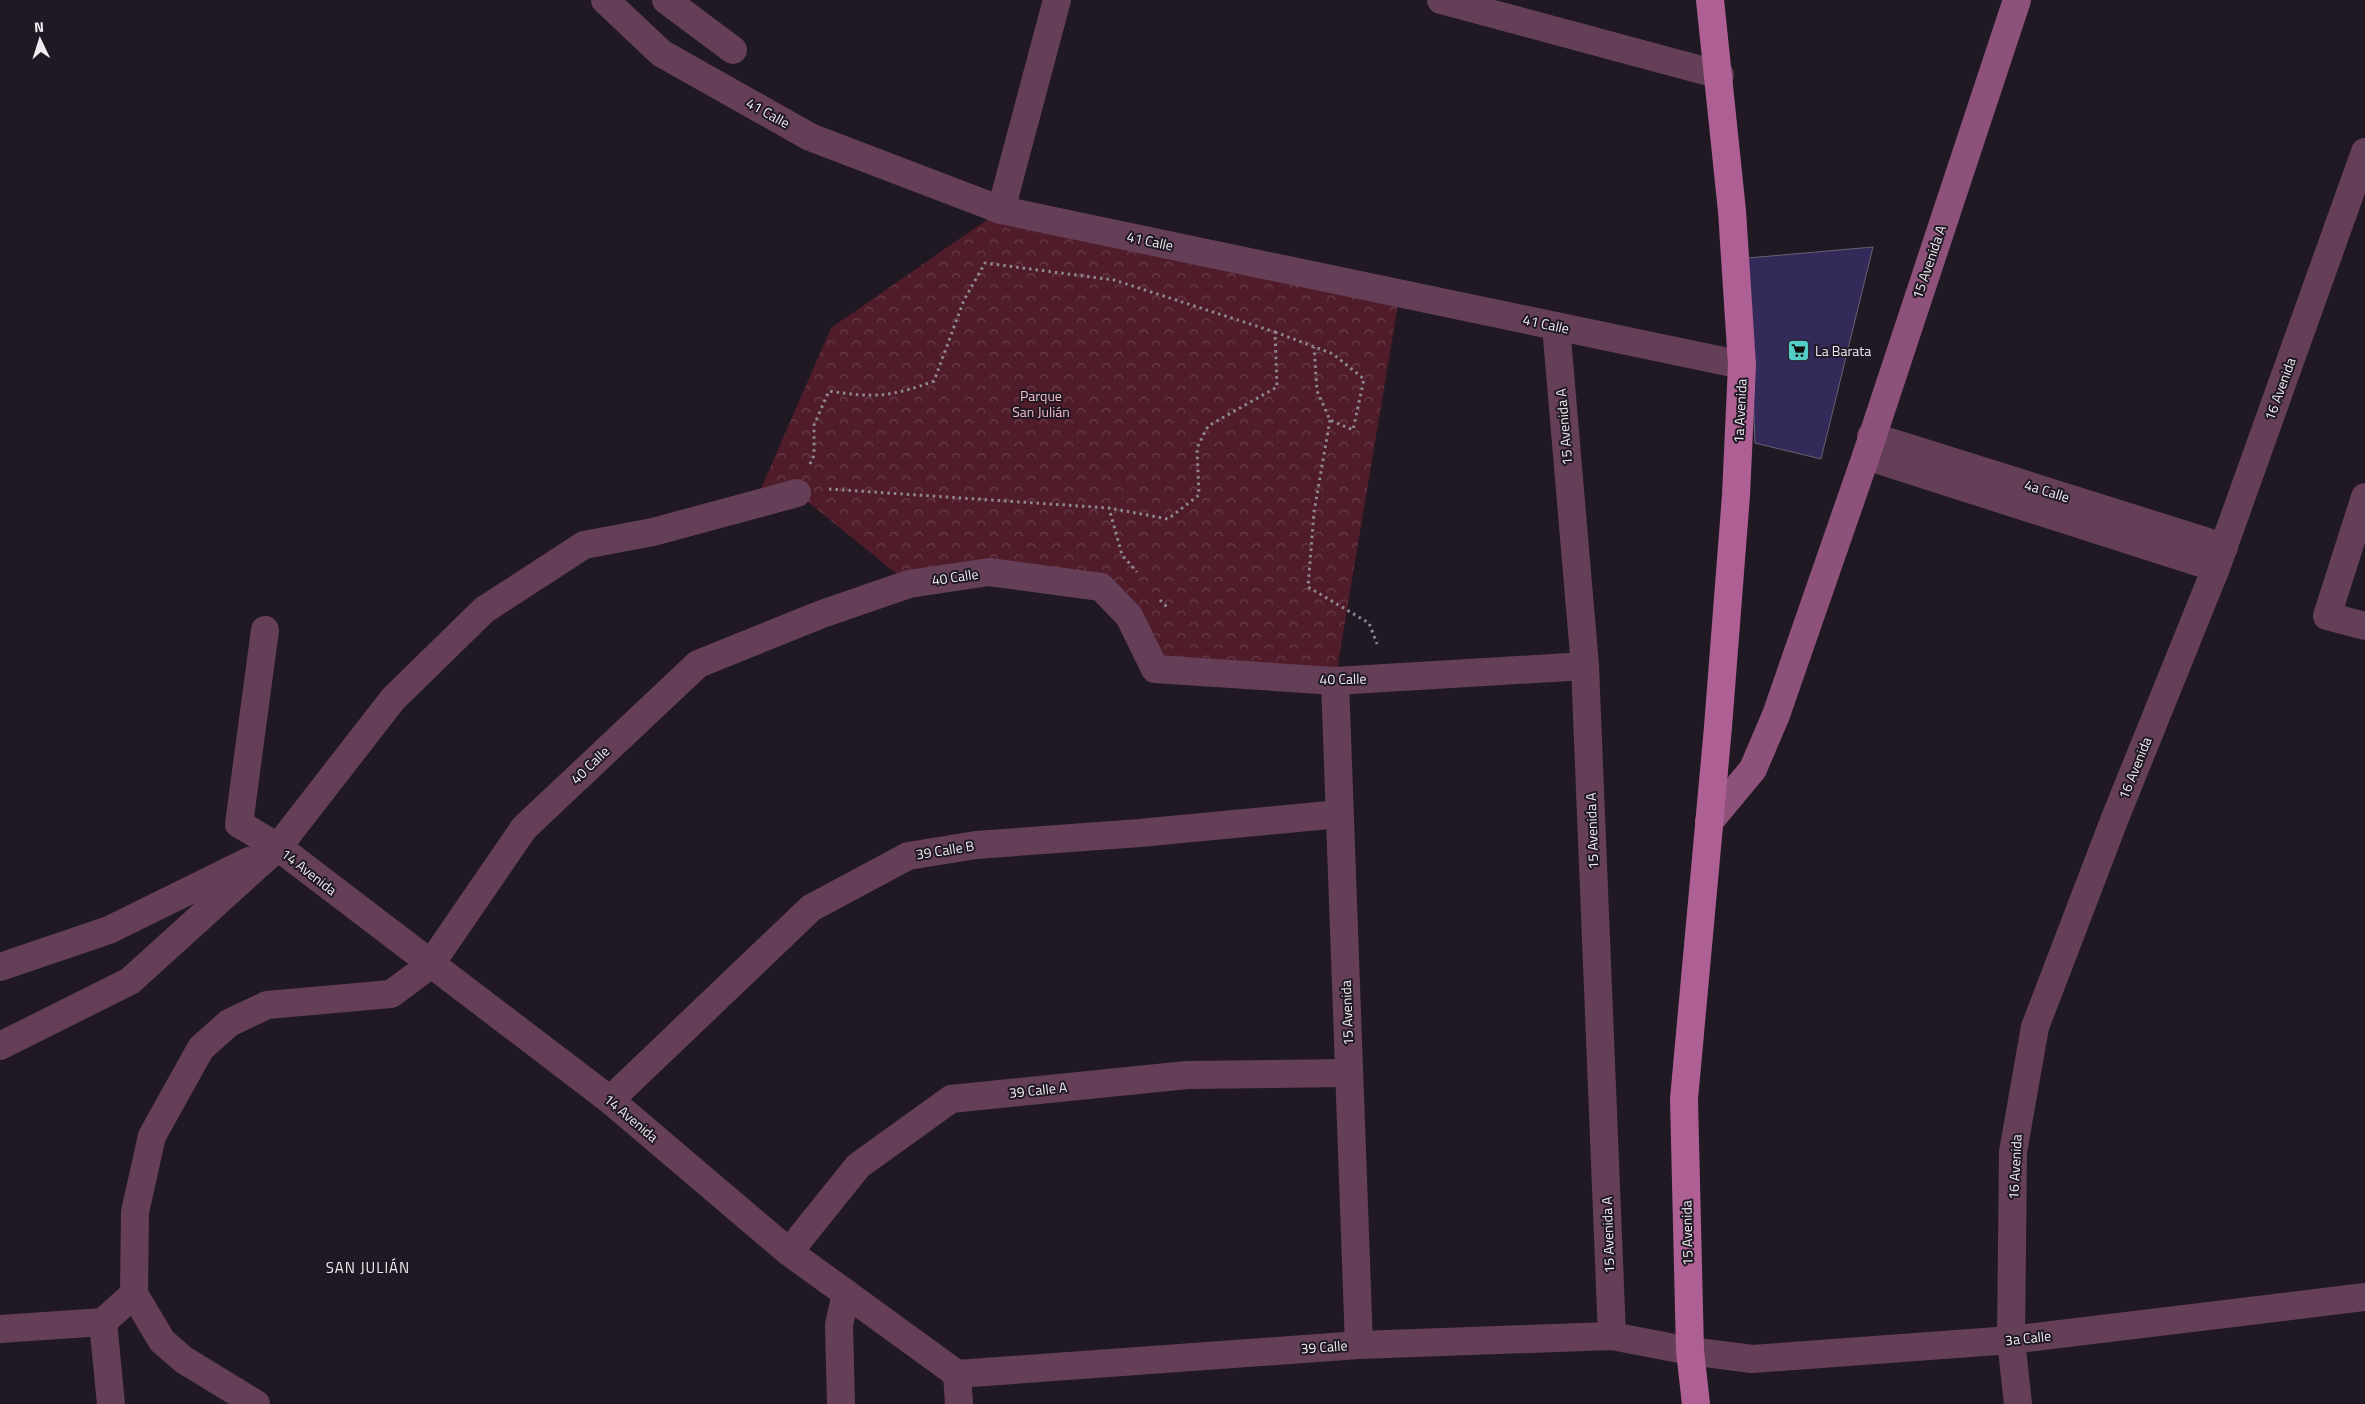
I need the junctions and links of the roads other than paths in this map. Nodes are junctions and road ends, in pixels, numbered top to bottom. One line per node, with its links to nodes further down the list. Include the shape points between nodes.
1 (605, 0): 10 (street, 41 Calle, via 662,53 810,137)
2 (666, 0): 7 (street)
3 (1057, 0): 10 (street)
4 (1441, 0): 8 (street)
5 (1710, 0): 8 (main road, 1a Avenida)
6 (2018, 0): 13 (street, 15 Avenida A)
7 (733, 50)
8 (1720, 75): 12 (main road, 1a Avenida)
9 (2365, 152): 16 (street, 16 Avenida)
10 (1001, 210): 11 (street, 41 Calle)
11 (1556, 326): 12 (street, 41 Calle); 19 (street, 15 Avenida A)
12 (1742, 365): 22 (main road, 1a Avenida, via 1736,495)
13 (1868, 446): 16 (street, 4a Calle); 22 (street, 15 Avenida A, via 1776,715 1753,768)
14 (797, 493): 23 (street, via 652,532 584,545 484,610 393,699)
15 (2365, 497): 17 (street, via 2327,616)
16 (2220, 558): 36 (street, 16 Avenida, via 2035,1027 2013,1152)
17 (2365, 626)
18 (265, 630): 23 (street, 14 Avenida, via 239,824)
19 (1586, 666): 20 (street, 40 Calle); 35 (street, 15 Avenida A)
20 (1335, 681): 21 (street, 15 Avenida); 24 (street, 40 Calle, via 1155,669 1129,616 1101,587 989,572 909,584 822,614 698,664 524,828)
21 (1340, 814): 27 (street, 15 Avenida); 28 (street, 39 Calle B, via 976,845 908,856 811,908)
22 (1708, 822): 38 (main road, 15 Avenida, via 1684,1099)
23 (278, 847): 24 (street, 14 Avenida); 25 (street, via 109,930); 26 (street, via 130,981)
24 (430, 965): 28 (street, 14 Avenida); 31 (street, via 391,994 268,1005 229,1023 201,1048 152,1136 135,1212)
25 (0, 967)
26 (0, 1046)
27 (1349, 1073): 29 (street, 39 Calle A, via 1187,1075 951,1098 858,1166); 37 (street, 15 Avenida)
28 (610, 1100): 29 (street, 14 Avenida)
29 (789, 1252): 30 (street, 14 Avenida)
30 (846, 1293): 39 (street, 14 Avenida); 42 (street, via 839,1325)
31 (134, 1294): 33 (street); 40 (street, via 162,1341 184,1360)
32 (2365, 1297): 36 (street, 3a Calle)
33 (103, 1322): 34 (street); 41 (street)
34 (0, 1329)
35 (1612, 1336): 37 (street, 39 Calle); 38 (street, 39 Calle)
36 (2011, 1340): 38 (street, 3a Calle, via 1752,1359); 45 (street, 16 Avenida)
37 (1359, 1344): 39 (street, 39 Calle)
38 (1690, 1351): 44 (main road, 15 Avenida)
39 (957, 1374): 43 (street)
40 (249, 1402)
41 (111, 1404)
42 (841, 1404)
43 (959, 1404)
44 (1696, 1404)
45 (2018, 1404)

